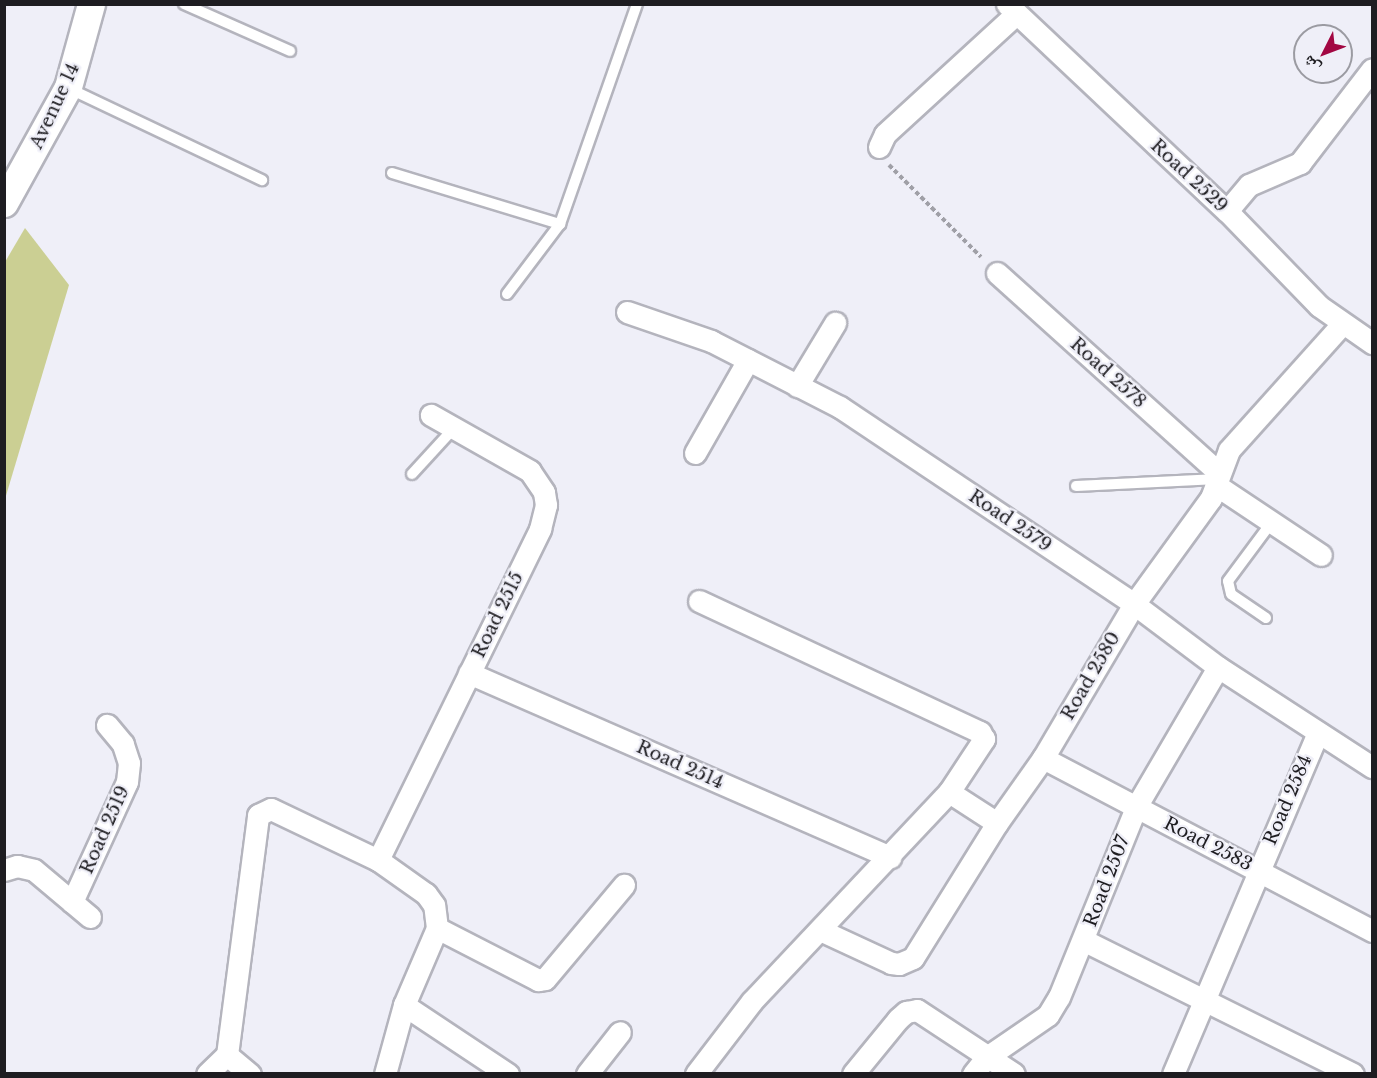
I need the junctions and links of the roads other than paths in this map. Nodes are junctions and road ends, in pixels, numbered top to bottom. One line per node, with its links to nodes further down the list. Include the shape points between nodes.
1 (92, 4): 7 (street, Avenue 14)
2 (184, 4): 5 (lane)
3 (637, 4): 13 (lane)
4 (1011, 9): 8 (street, via 885,134); 12 (street, Road 2529)
5 (290, 51)
6 (1372, 69): 12 (street, via 1300,163 1249,185)
7 (68, 87): 10 (lane); 11 (street, Avenue 14)
8 (879, 147)
9 (392, 173): 13 (lane)
10 (262, 180)
11 (4, 203)
12 (1227, 211): 18 (street, Road 2529)
13 (560, 224): 15 (lane)
14 (996, 273): 26 (street, Road 2578)
15 (507, 294)
16 (627, 312): 20 (street, Road 2579, via 711,341)
17 (835, 323): 21 (street)
18 (1341, 325): 19 (street, Road 2529); 26 (street, Road 2580, via 1229,450)
19 (1372, 343)
20 (748, 360): 21 (street, Road 2579); 24 (street)
21 (797, 386): 31 (street, Road 2579, via 840,407)
22 (431, 415): 23 (street, Road 2515)
23 (454, 428): 25 (lane); 34 (street, Road 2515, via 530,471 544,492 546,505 540,529)
24 (695, 453)
25 (412, 474)
26 (1218, 479): 27 (lane); 28 (street, Road 2578); 31 (street, Road 2580, via 1203,510)
27 (1076, 486)
28 (1271, 523): 29 (street, Road 2578); 32 (lane, via 1228,581 1231,594)
29 (1321, 555)
30 (699, 600): 39 (street, via 980,732 982,746)
31 (1134, 604): 33 (street, Road 2579); 37 (street, Road 2580)
32 (1266, 618)
33 (1218, 667): 36 (street, Road 2579); 40 (street, Road 2507)
34 (469, 673): 42 (street, Road 2514); 43 (street, Road 2515)
35 (107, 725): 47 (street, Road 2519, via 123,744 129,763 127,782)
36 (1318, 732): 38 (street, Road 2579); 45 (street, Road 2584)
37 (1043, 758): 40 (street, Road 2583); 41 (street, Road 2580)
38 (1372, 767)
39 (949, 792): 41 (street); 42 (street)
40 (1136, 807): 45 (street, Road 2583); 52 (street, Road 2507)
41 (997, 823): 50 (street, Road 2580, via 917,952 906,962 891,963)
42 (891, 857): 50 (street)
43 (378, 860): 49 (street, via 426,894 434,905); 56 (street, via 271,809 258,815)
44 (4, 870): 47 (street, via 26,866)
45 (1258, 870): 51 (street, Road 2583); 53 (street, Road 2584)
46 (624, 885): 49 (street, via 545,979 538,980)
47 (72, 902): 48 (street)
48 (90, 917)
49 (436, 928): 54 (street)
50 (820, 930): 63 (street, via 752,1001)
51 (1372, 931)
52 (1084, 940): 53 (street); 57 (street, Road 2507, via 1048,1015)
53 (1202, 1001): 67 (street, Road 2584); 68 (street)
54 (404, 1005): 60 (street); 61 (street)
55 (620, 1032): 62 (street)
56 (227, 1055): 58 (street); 59 (street)
57 (987, 1057): 64 (street, via 917,1010 906,1012); 65 (street, Road 2507); 66 (street)
58 (207, 1074)
59 (250, 1074)
60 (385, 1074)
61 (508, 1074)
62 (587, 1074)
63 (696, 1074)
64 (853, 1074)
65 (973, 1074)
66 (1014, 1074)
67 (1173, 1074)
68 (1353, 1074)

